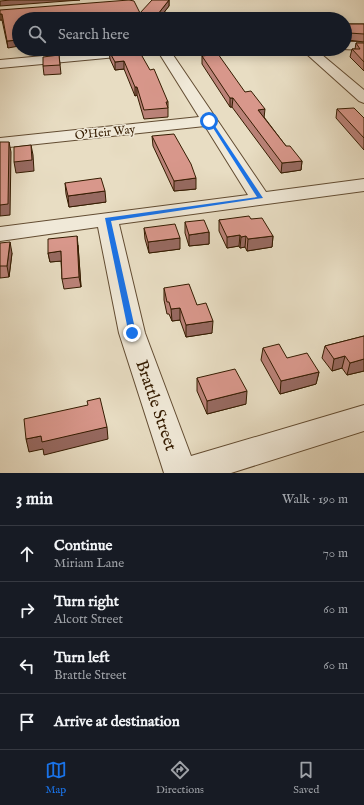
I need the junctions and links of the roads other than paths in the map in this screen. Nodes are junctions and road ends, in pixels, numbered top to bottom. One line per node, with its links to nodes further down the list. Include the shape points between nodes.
1 (352, 46): 2 (street)
2 (364, 46)
3 (85, 56): 6 (street)
4 (167, 56): 8 (street)
5 (315, 56): 7 (street)
6 (0, 64)
7 (364, 98)
8 (209, 121): 9 (street, O'Heir Way); 11 (street)
9 (0, 143)
10 (364, 185): 11 (street)
11 (260, 198): 12 (street)
12 (108, 219): 13 (street); 15 (street, Brattle Street, via 132,333)
13 (0, 234)
14 (364, 418): 15 (street)
15 (182, 473)

